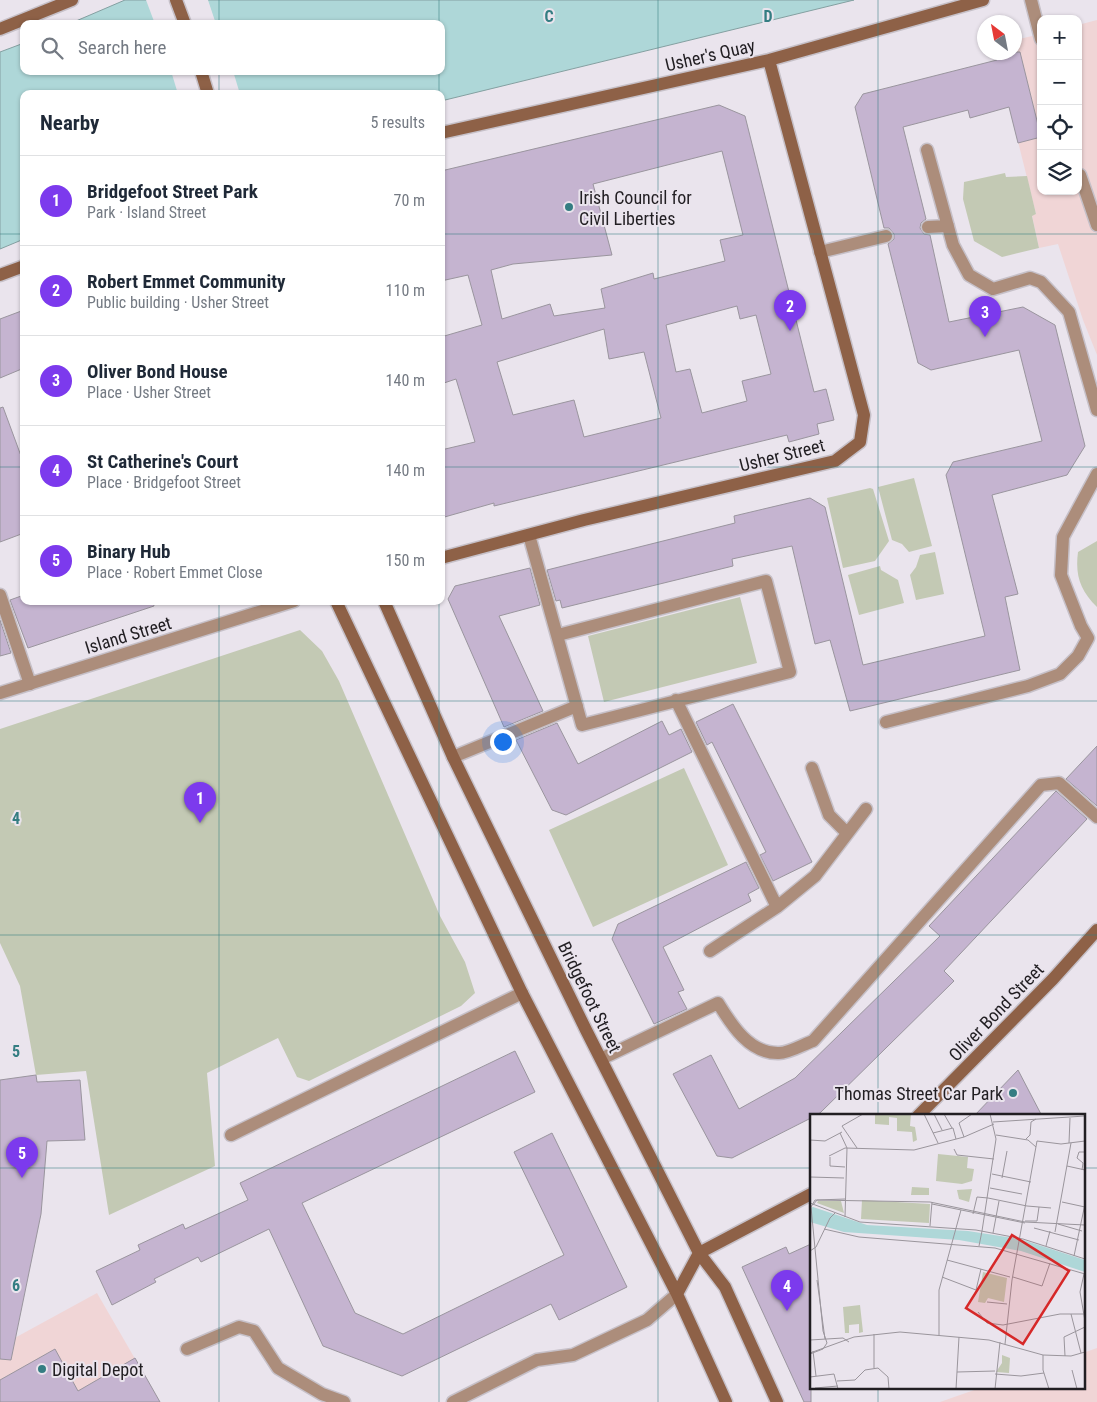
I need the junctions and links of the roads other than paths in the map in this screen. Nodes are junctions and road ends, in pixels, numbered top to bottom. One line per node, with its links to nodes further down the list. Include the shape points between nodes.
1 (72, 0): 5 (main road)
2 (176, 0): 6 (main road)
3 (983, 0): 10 (main road, Usher's Quay)
4 (1031, 0): 8 (street)
5 (22, 20)
6 (184, 20)
7 (20, 21): 9 (main road)
8 (1037, 23)
9 (0, 29)
10 (769, 60): 13 (main road, Usher's Quay); 22 (main road, Usher Street)
11 (202, 75): 12 (main road)
12 (207, 90)
13 (445, 132)
14 (928, 150): 19 (street)
15 (1082, 176): 17 (street)
16 (1082, 182): 18 (street)
17 (1097, 187)
18 (1097, 225)
19 (948, 226): 20 (street); 25 (street, via 953,245 970,275 993,289 1030,278 1041,282 1070,312)
20 (928, 227)
21 (886, 236): 22 (street)
22 (820, 252): 27 (main road, Usher Street, via 864,415 860,442 835,461)
23 (20, 268): 24 (main road)
24 (0, 275)
25 (1097, 410)
26 (1097, 474): 34 (street, via 1063,537 1061,575 1081,626)
27 (529, 535): 28 (main road, Usher Street); 33 (street)
28 (445, 557)
29 (0, 595): 35 (street)
30 (281, 605): 35 (street, Island Street)
31 (338, 605): 48 (main road)
32 (386, 605): 40 (main road, Bridgefoot Street)
33 (558, 636): 37 (street, via 766,581 790,672); 38 (street)
34 (1092, 639): 39 (street, via 1060,674 1028,686)
35 (30, 684): 36 (street, Island Street)
36 (0, 693)
37 (676, 700): 38 (street, via 582,725); 45 (street)
38 (577, 706): 40 (street)
39 (886, 722)
40 (453, 757): 49 (main road, Bridgefoot Street)
41 (812, 768): 44 (street, via 829,815)
42 (866, 809): 44 (street)
43 (1097, 817): 49 (street, via 1059,783 1041,784 813,1041 780,1053 756,1047 735,1030 718,1003)
44 (847, 833): 45 (street, via 815,876)
45 (777, 907): 47 (street)
46 (1097, 930): 50 (main road, Oliver Bond Street)
47 (710, 951)
48 (522, 993): 51 (street); 54 (main road)
49 (601, 1059): 53 (main road, Bridgefoot Street)
50 (920, 1114)
51 (231, 1135)
52 (810, 1195): 53 (main road)
53 (699, 1253): 54 (main road); 59 (main road, Bridgefoot Street, via 725,1287)
54 (676, 1294): 57 (street, via 647,1320 573,1355 536,1360); 58 (main road)
55 (186, 1349): 56 (street, via 239,1327 254,1331 278,1368 322,1394)
56 (344, 1402)
57 (453, 1402)
58 (726, 1402)
59 (777, 1402)

